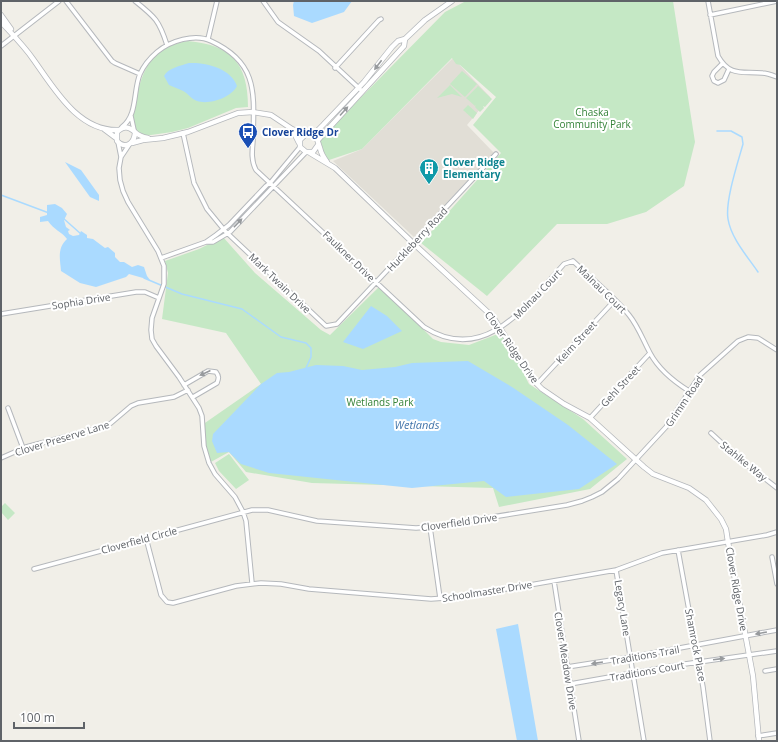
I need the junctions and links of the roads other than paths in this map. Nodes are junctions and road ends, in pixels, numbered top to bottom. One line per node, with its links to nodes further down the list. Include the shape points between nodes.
1 (59, 1): 13 (street)
2 (66, 1): 21 (street, via 112,61)
3 (135, 1): 16 (street, via 160,24)
4 (217, 1): 14 (street)
5 (263, 1): 19 (street, via 278,22 319,51)
6 (452, 1): 15 (street, via 424,20)
7 (708, 1): 10 (street)
8 (777, 1): 10 (street)
9 (1, 14): 13 (street)
10 (710, 15): 18 (street)
11 (382, 19): 19 (street)
12 (1, 22): 13 (street)
13 (15, 36): 17 (street); 27 (street, via 52,88 71,109 89,123)
14 (208, 39): 16 (street, via 188,38); 25 (street, via 232,52 247,71 254,96)
15 (405, 39): 23 (street, one-way to 23, via 398,41); 24 (street, via 404,46)
16 (168, 45): 21 (street, via 151,58)
17 (1, 46)
18 (722, 64): 20 (street); 20 (street, via 712,76 714,81 718,83 724,80)
19 (335, 68): 23 (street)
20 (729, 69): 22 (street)
21 (140, 74): 26 (street)
22 (777, 77)
23 (357, 87): 24 (street); 32 (street, via 317,131)
24 (362, 91): 35 (street, one-way to 24)
25 (253, 112): 29 (street, via 271,115); 31 (street, via 228,115); 42 (street, Faulkner Drive, via 253,162 256,170)
26 (131, 115): 28 (street); 30 (street)
27 (104, 129): 28 (street); 34 (street)
28 (120, 129): 30 (street, via 130,128); 34 (street)
29 (292, 129): 32 (street); 37 (street)
30 (134, 132): 33 (street); 36 (street, via 134,139)
31 (183, 133): 33 (street); 43 (street, Mark Twain Drive, via 194,183 207,209)
32 (308, 134): 35 (street, via 315,136); 37 (street, via 301,137)
33 (149, 139): 36 (street)
34 (117, 140): 36 (street, via 123,146); 40 (street)
35 (318, 142): 38 (street, via 315,150); 41 (street, Clover Ridge Drive)
36 (130, 144): 40 (street)
37 (299, 145): 38 (street); 42 (street)
38 (308, 153): 41 (street, Clover Ridge Drive); 42 (street)
39 (496, 154): 44 (street, Huckleberry Road)
40 (121, 157): 46 (street, via 119,174 123,192)
41 (328, 163): 44 (street, Clover Ridge Drive)
42 (272, 184): 43 (street, via 266,186); 48 (street, Faulkner Drive)
43 (226, 231): 46 (street, via 206,242); 52 (street, Mark Twain Drive, via 326,326)
44 (414, 243): 48 (street, Huckleberry Road); 53 (street, Clover Ridge Drive, via 473,297)
45 (574, 256): 47 (street)
46 (161, 258): 49 (street, via 164,284)
47 (573, 261): 50 (street, Malnau Court); 53 (street, Molnau Court, via 564,264 517,315)
48 (375, 282): 52 (street, Huckleberry Road); 53 (street, Faulkner Drive, via 424,327 443,336 452,339 471,339)
49 (159, 298): 51 (street, Sophia Drive, via 145,292 136,292); 57 (street, via 152,318 152,339)
50 (615, 300): 55 (street, Malnau Court, via 634,322); 56 (street, Keim Street)
51 (1, 314)
52 (337, 324)
53 (501, 328): 56 (street, Clover Ridge Drive)
54 (777, 350): 59 (street, Grimm Road, via 758,338 742,339 704,371)
55 (650, 353): 59 (street, Malnau Court, via 666,375); 62 (street, Gehl Street)
56 (537, 384): 62 (street, Clover Ridge Drive, via 564,404)
57 (184, 385): 58 (street); 60 (street, one-way to 57, via 217,383 219,379 216,372 208,371)
58 (188, 390): 60 (street); 64 (street, Clover Preserve Lane, via 174,397 131,406 106,426)
59 (689, 391): 66 (street, Grimm Road, via 666,427)
60 (193, 397): 68 (street, via 202,416 204,446 209,463)
61 (8, 408): 64 (street)
62 (590, 418): 66 (street, Clover Ridge Drive)
63 (711, 433): 67 (street, Stahlke Way)
64 (23, 448): 65 (street, Clover Preserve Lane)
65 (1, 458)
66 (636, 460): 69 (street, Cloverfield Drive, via 610,486 582,501); 72 (street, Clover Ridge Drive, via 653,474 689,488 706,500 721,519)
67 (777, 488)
68 (243, 512): 69 (street, Cloverfield Drive, via 268,510 317,520); 71 (street, Cloverfield Circle); 78 (street)
69 (430, 527): 80 (street)
70 (777, 532): 72 (street, Schoolmaster Drive)
71 (146, 538): 75 (street, Cloverfield Circle); 78 (street, Schoolmaster Drive, via 166,602 173,603)
72 (728, 542): 73 (street, Schoolmaster Drive); 82 (street, Clover Ridge Drive)
73 (678, 550): 76 (street, Schoolmaster Drive); 83 (street, Shamrock Place)
74 (772, 557): 79 (street)
75 (34, 569)
76 (616, 570): 77 (street, Schoolmaster Drive); 86 (street, Legacy Lane)
77 (554, 580): 80 (street, Schoolmaster Drive, via 460,597); 88 (street, Clover Meadow Drive)
78 (252, 583): 80 (street, Schoolmaster Drive)
79 (777, 584)
80 (440, 598)
81 (777, 630): 82 (street, Traditions Trail, one-way to 82)
82 (745, 636): 83 (street, Traditions Trail); 85 (street, Clover Ridge Drive)
83 (696, 646): 86 (street, Traditions Trail); 87 (street, Shamrock Place)
84 (777, 651): 85 (street, Traditions Court)
85 (749, 656): 87 (street, Traditions Court, one-way to 85); 94 (street, Clover Ridge Drive)
86 (631, 657): 88 (street, Traditions Trail, one-way to 88); 91 (street, Legacy Lane)
87 (698, 662): 91 (street, Traditions Court); 97 (street, Shamrock Place, via 704,686)
88 (567, 667): 92 (street, Clover Meadow Drive)
89 (777, 669): 90 (street)
90 (765, 672)
91 (633, 674): 92 (street, Traditions Court); 96 (street, Legacy Lane)
92 (570, 684): 95 (street, Clover Meadow Drive)
93 (777, 733): 94 (street)
94 (758, 739)
95 (579, 741)
96 (644, 741)
97 (710, 741)

